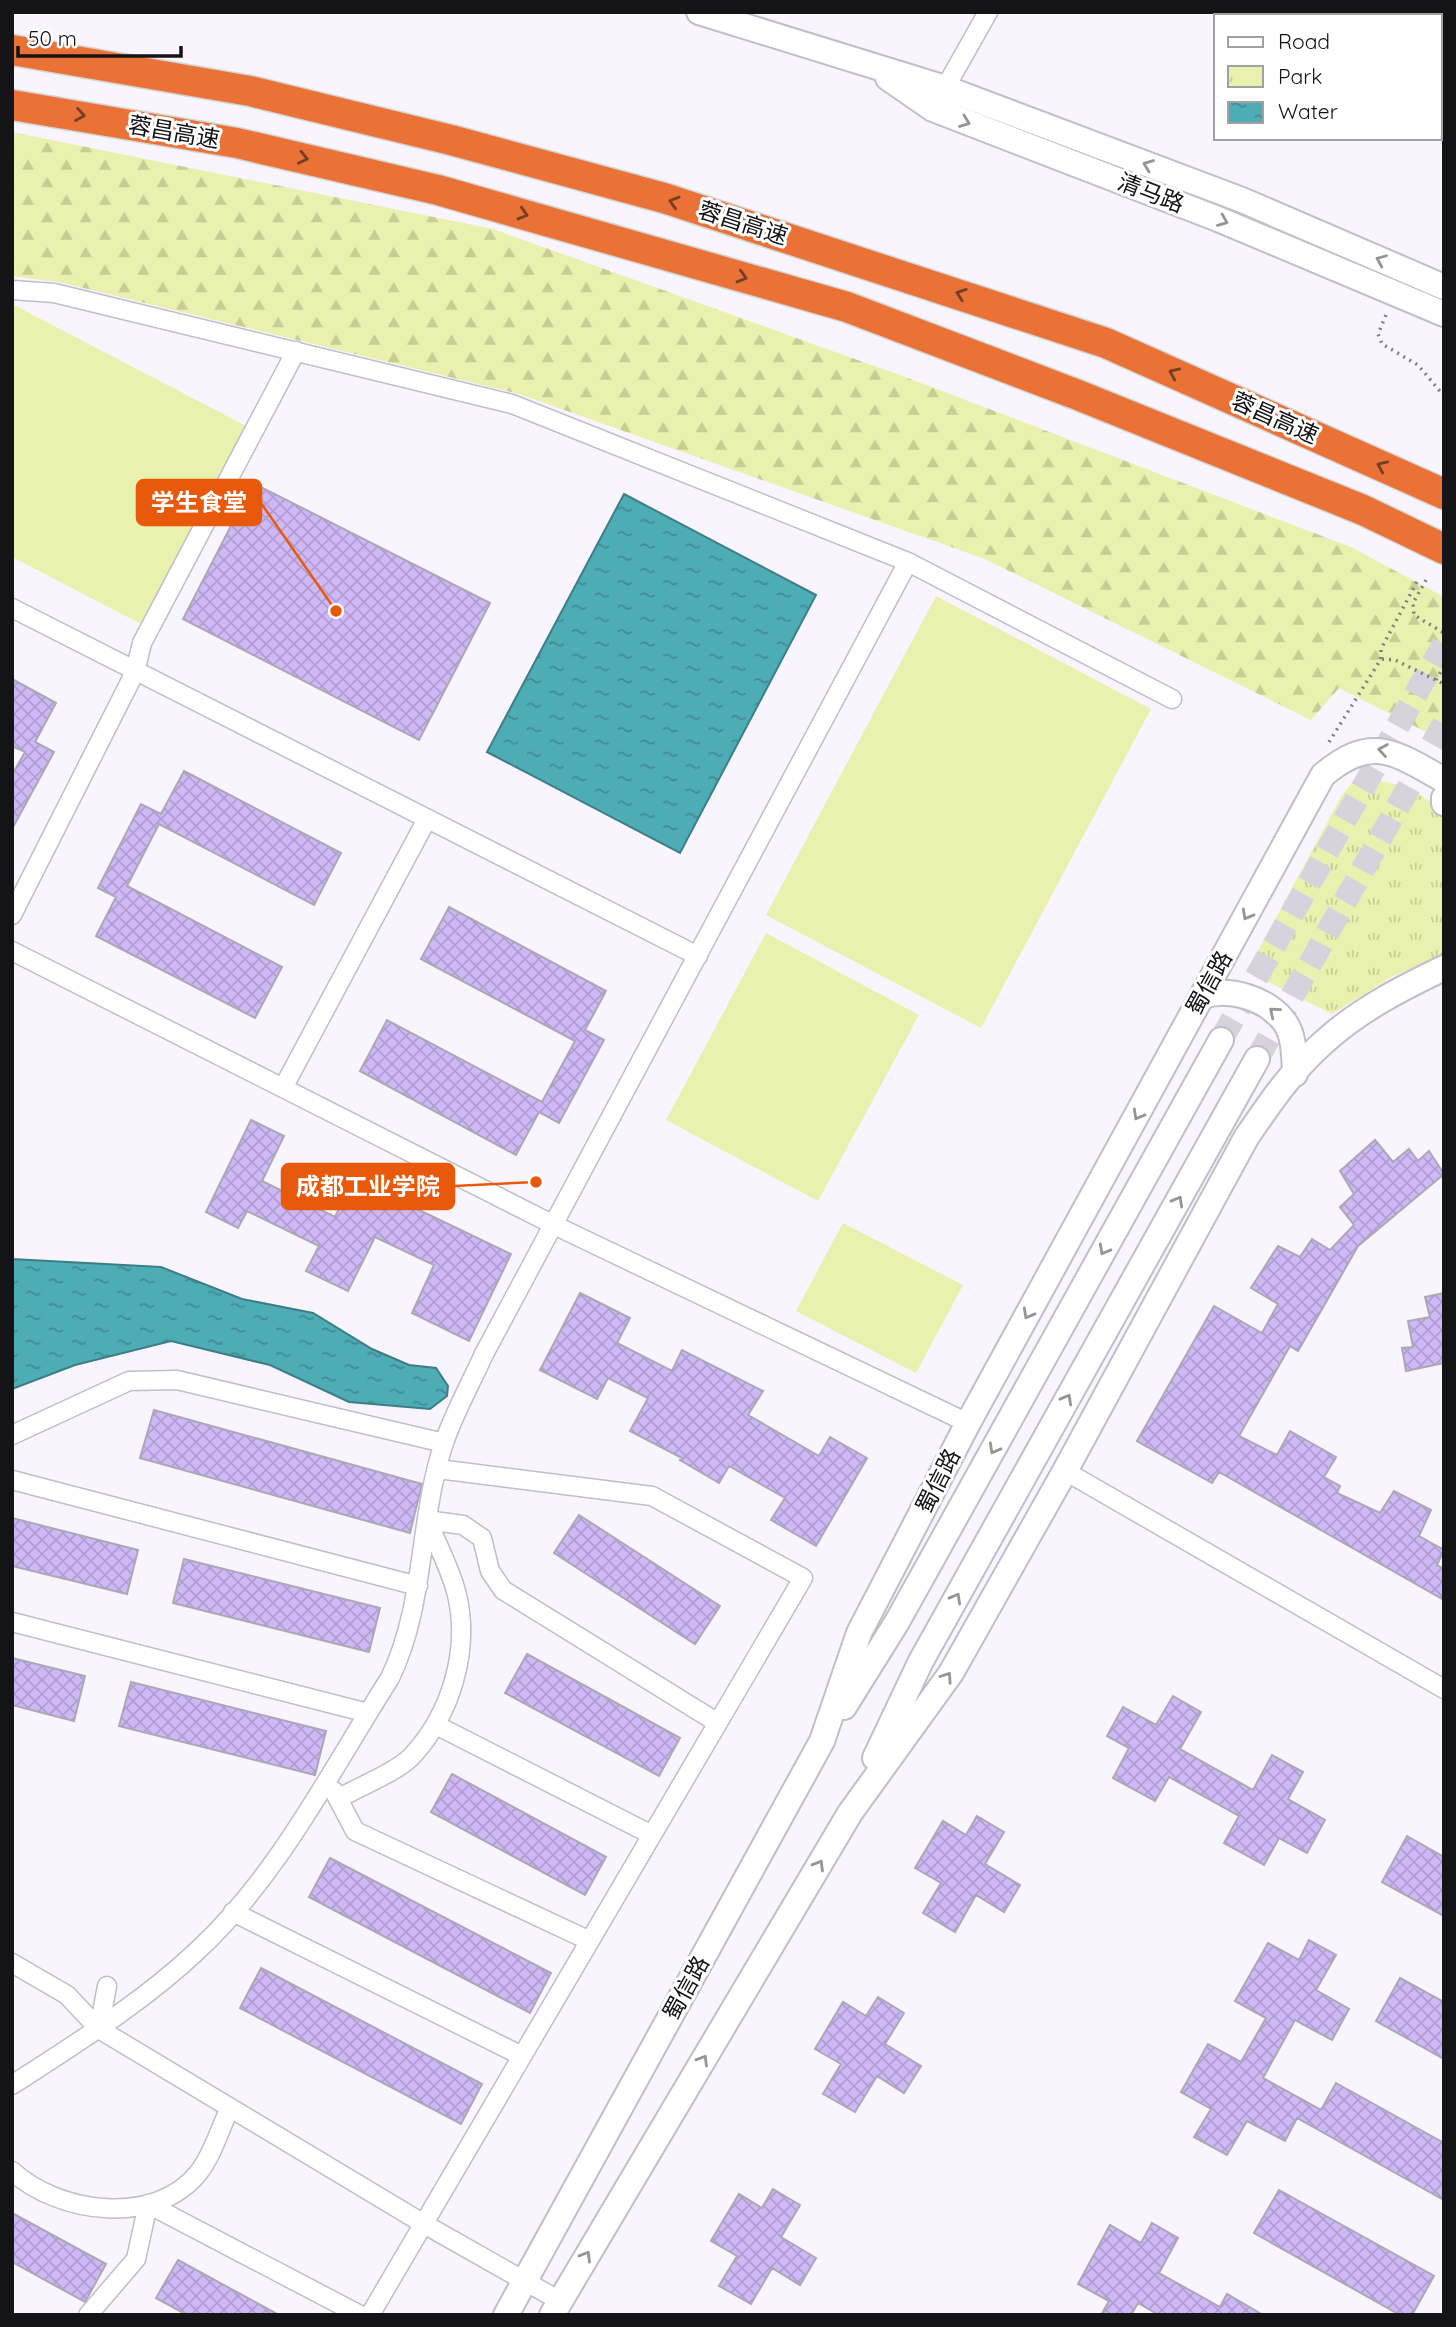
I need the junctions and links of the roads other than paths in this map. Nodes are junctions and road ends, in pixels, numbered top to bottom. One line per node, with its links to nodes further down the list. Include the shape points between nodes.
1 (699, 12): 4 (main road, 清马路, via 865,62)
2 (988, 12): 4 (street)
3 (12, 51): 10 (highway, 蓉昌高速, one-way to 3, via 1105,343 664,198 250,91)
4 (939, 99): 6 (main road, 清马路, one-way to 4, via 1242,200); 8 (main road, 清马路, one-way to 8)
5 (12, 105): 11 (highway, 蓉昌高速, one-way to 11, via 237,143 438,190 848,307 1363,510)
6 (1444, 287)
7 (12, 290): 9 (street, via 54,293)
8 (1444, 314)
9 (296, 351): 12 (street, via 512,404); 14 (street, via 142,643)
10 (1444, 494)
11 (1444, 549)
12 (908, 562): 15 (street); 22 (street)
13 (12, 608): 14 (street)
14 (135, 672): 19 (street); 20 (street)
15 (1172, 699)
16 (1444, 780): 24 (main road, 蜀信路, one-way to 24, via 1395,752 1372,748 1339,761 1323,775)
17 (1444, 798): 18 (main road)
18 (1444, 803)
19 (427, 819): 22 (street); 28 (street)
20 (12, 915)
21 (12, 951): 28 (street)
22 (698, 956): 29 (street)
23 (1444, 968): 27 (main road, via 1396,991 1325,1041)
24 (1203, 996): 27 (main road, one-way to 24, via 1293,1044 1285,1021 1265,1005 1228,993); 30 (main road, 蜀信路, one-way to 30)
25 (1221, 1040): 43 (main road, one-way to 43, via 897,1622)
26 (1257, 1059): 46 (main road, one-way to 26, via 921,1661)
27 (1295, 1074): 34 (main road, via 1246,1138)
28 (283, 1088): 29 (street)
29 (554, 1225): 30 (street); 32 (street, via 484,1354)
30 (968, 1423): 43 (main road, 蜀信路, via 859,1633)
31 (12, 1435): 32 (street, via 129,1381 177,1380)
32 (444, 1443): 33 (street)
33 (438, 1469): 36 (street); 41 (street, via 652,1496 803,1578)
34 (1065, 1472): 39 (street); 46 (main road, one-way to 34, via 951,1673)
35 (12, 1480): 37 (street)
36 (427, 1520): 37 (street); 41 (street, via 463,1525 482,1538 490,1571 503,1590); 42 (street, via 457,1596 460,1640 455,1685)
37 (418, 1586): 40 (street, via 405,1647)
38 (12, 1622): 40 (street)
39 (1444, 1689)
40 (368, 1713): 44 (street)
41 (718, 1723): 47 (street)
42 (436, 1725): 45 (street, via 411,1758); 47 (street)
43 (822, 1741): 59 (main road, 蜀信路)
44 (327, 1778): 45 (street); 48 (street, via 260,1880)
45 (338, 1799): 49 (street, via 355,1830)
46 (850, 1813): 60 (main road, one-way to 46)
47 (652, 1835): 49 (street)
48 (233, 1912): 52 (street, via 198,1951); 53 (street)
49 (590, 1941): 53 (street)
50 (12, 1964): 52 (street, via 67,1995)
51 (107, 1986): 52 (street)
52 (99, 2029): 54 (street); 55 (street)
53 (522, 2056): 58 (street)
54 (12, 2085)
55 (230, 2108): 57 (street, via 199,2172 161,2202); 58 (street)
56 (12, 2171): 57 (street, via 26,2184 72,2203 117,2209)
57 (148, 2204): 61 (street, via 136,2259); 62 (street)
58 (424, 2224): 59 (street); 63 (street)
59 (525, 2281): 60 (street); 64 (main road, 蜀信路)
60 (556, 2308)
61 (88, 2315)
62 (360, 2315)
63 (370, 2315)
64 (506, 2315)

